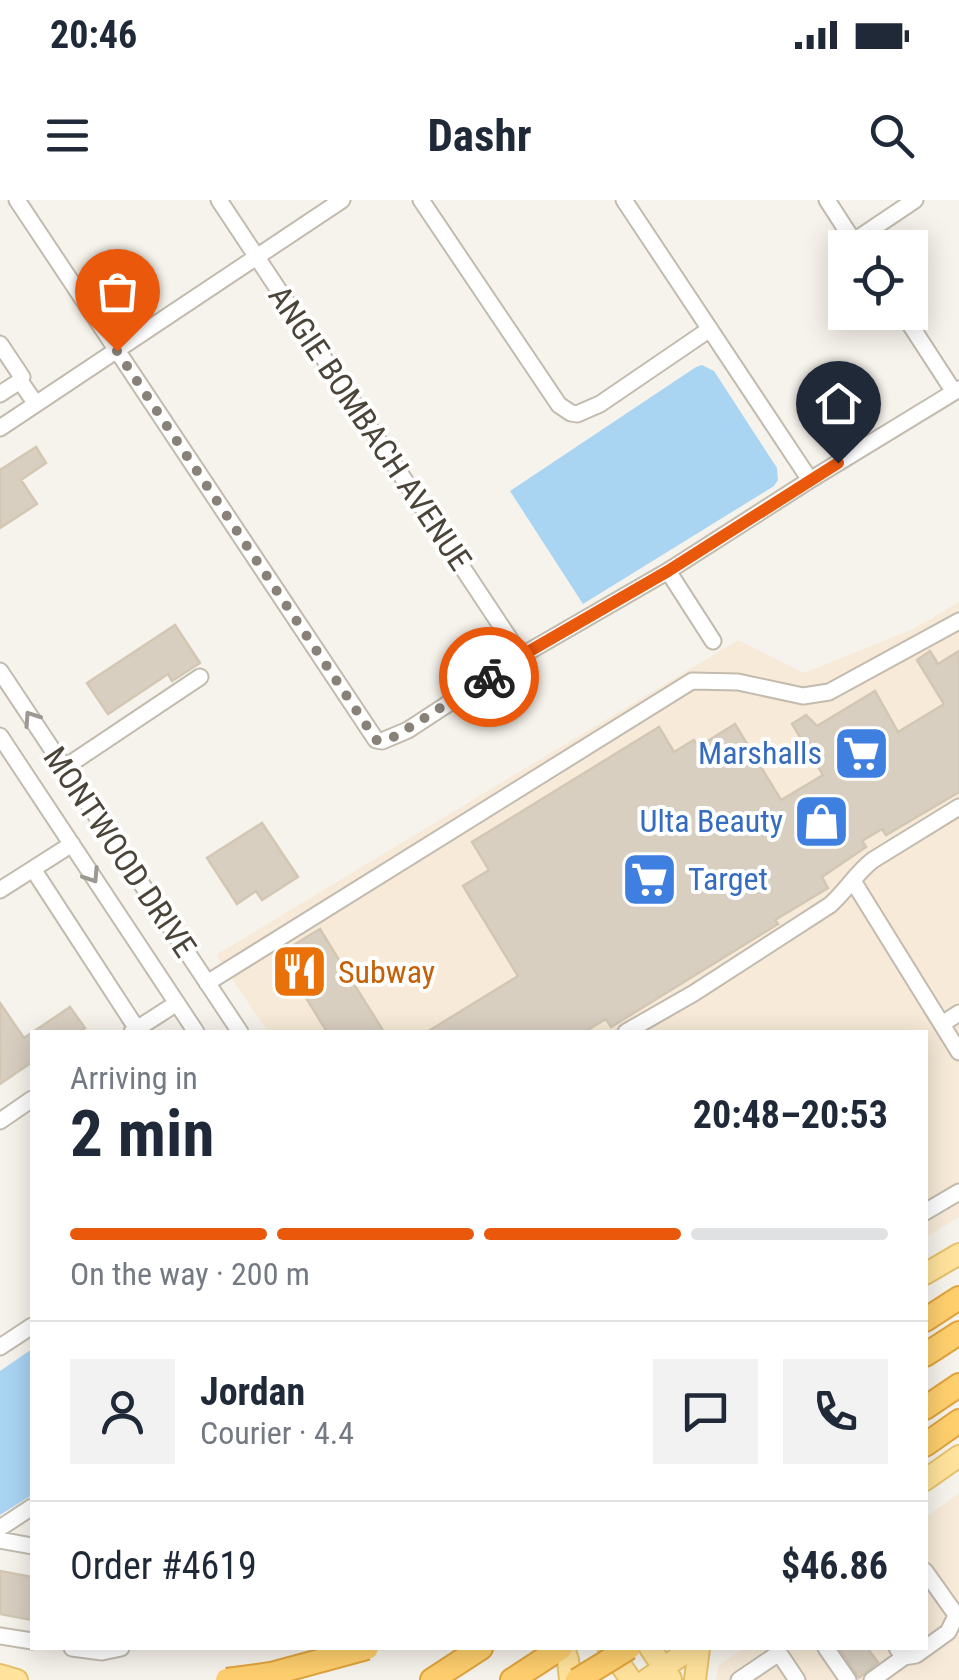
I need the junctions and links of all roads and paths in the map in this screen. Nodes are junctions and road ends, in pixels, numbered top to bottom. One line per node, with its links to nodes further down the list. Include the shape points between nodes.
1 (17, 200): 14 (street)
2 (219, 200): 10 (street, ANGIE BOMBACH AVENUE)
3 (342, 200): 10 (street)
4 (421, 200): 11 (street, via 532,367 571,413 600,404)
5 (624, 200): 11 (street)
6 (827, 200): 8 (street)
7 (915, 200): 9 (street)
8 (847, 230)
9 (875, 230)
10 (256, 256): 14 (street); 24 (street, ANGIE BOMBACH AVENUE)
11 (710, 330): 20 (street)
12 (915, 330): 16 (street)
13 (0, 344): 15 (street)
14 (117, 351): 18 (street); 24 (street, via 376,740 408,730)
15 (20, 381): 17 (street); 18 (street)
16 (957, 390): 20 (street)
17 (0, 394)
18 (36, 404): 19 (street)
19 (0, 428)
20 (810, 480): 21 (street)
21 (668, 571): 23 (street); 24 (street)
22 (959, 620): 34 (street, via 829,692 804,696 692,680)
23 (714, 640)
24 (521, 656)
25 (0, 671): 28 (street, MONTWOOD DRIVE, one-way to 25)
26 (200, 677): 28 (street)
27 (0, 736): 30 (street, MONTWOOD DRIVE)
28 (64, 768): 34 (street, MONTWOOD DRIVE)
29 (959, 807): 32 (street, via 873,860)
30 (72, 844): 31 (street); 35 (street, MONTWOOD DRIVE, one-way to 35)
31 (33, 869): 33 (street); 38 (street)
32 (853, 881): 37 (street); 42 (street, via 830,905)
33 (0, 890)
34 (207, 983): 41 (street, MONTWOOD DRIVE)
35 (176, 1003): 39 (street); 40 (street, MONTWOOD DRIVE)
36 (959, 1013): 37 (street)
37 (942, 1024): 43 (street)
38 (133, 1030)
39 (136, 1030)
40 (195, 1030)
41 (239, 1030)
42 (630, 1030)
43 (959, 1052)
44 (30, 1100): 45 (street)
45 (0, 1121)
46 (959, 1192): 47 (street)
47 (928, 1210)
48 (959, 1254): 49 (main road)
49 (928, 1272)
50 (959, 1298): 51 (highway)
51 (928, 1318)
52 (30, 1327): 54 (street)
53 (959, 1332): 55 (highway)
54 (0, 1348)
55 (928, 1353)
56 (959, 1386): 57 (highway)
57 (928, 1406)
58 (959, 1421): 59 (highway)
59 (928, 1443)
60 (959, 1456): 61 (main road)
61 (928, 1478)
62 (30, 1508): 63 (street)
63 (0, 1528)
64 (0, 1540): 65 (street)
65 (30, 1546)
66 (928, 1575): 67 (street)
67 (958, 1618): 70 (street)
68 (0, 1636): 69 (street)
69 (30, 1641)
70 (928, 1646)
71 (336, 1650): 88 (main road)
72 (361, 1650): 87 (highway, bridge)
73 (478, 1650): 89 (highway)
74 (559, 1650): 84 (highway)
75 (563, 1650): 90 (main road)
76 (609, 1650): 91 (main road)
77 (626, 1650): 90 (highway, bridge)
78 (651, 1650): 85 (main road)
79 (692, 1650): 85 (main road)
80 (695, 1650): 92 (main road)
81 (777, 1650): 86 (street); 93 (street)
82 (827, 1650): 94 (street)
83 (900, 1652): 95 (street)
84 (521, 1674)
85 (660, 1676)
86 (790, 1677)
87 (227, 1680)
88 (292, 1680)
89 (432, 1680)
90 (574, 1680)
91 (631, 1680)
92 (695, 1680)
93 (739, 1680)
94 (848, 1680)
95 (872, 1680)

